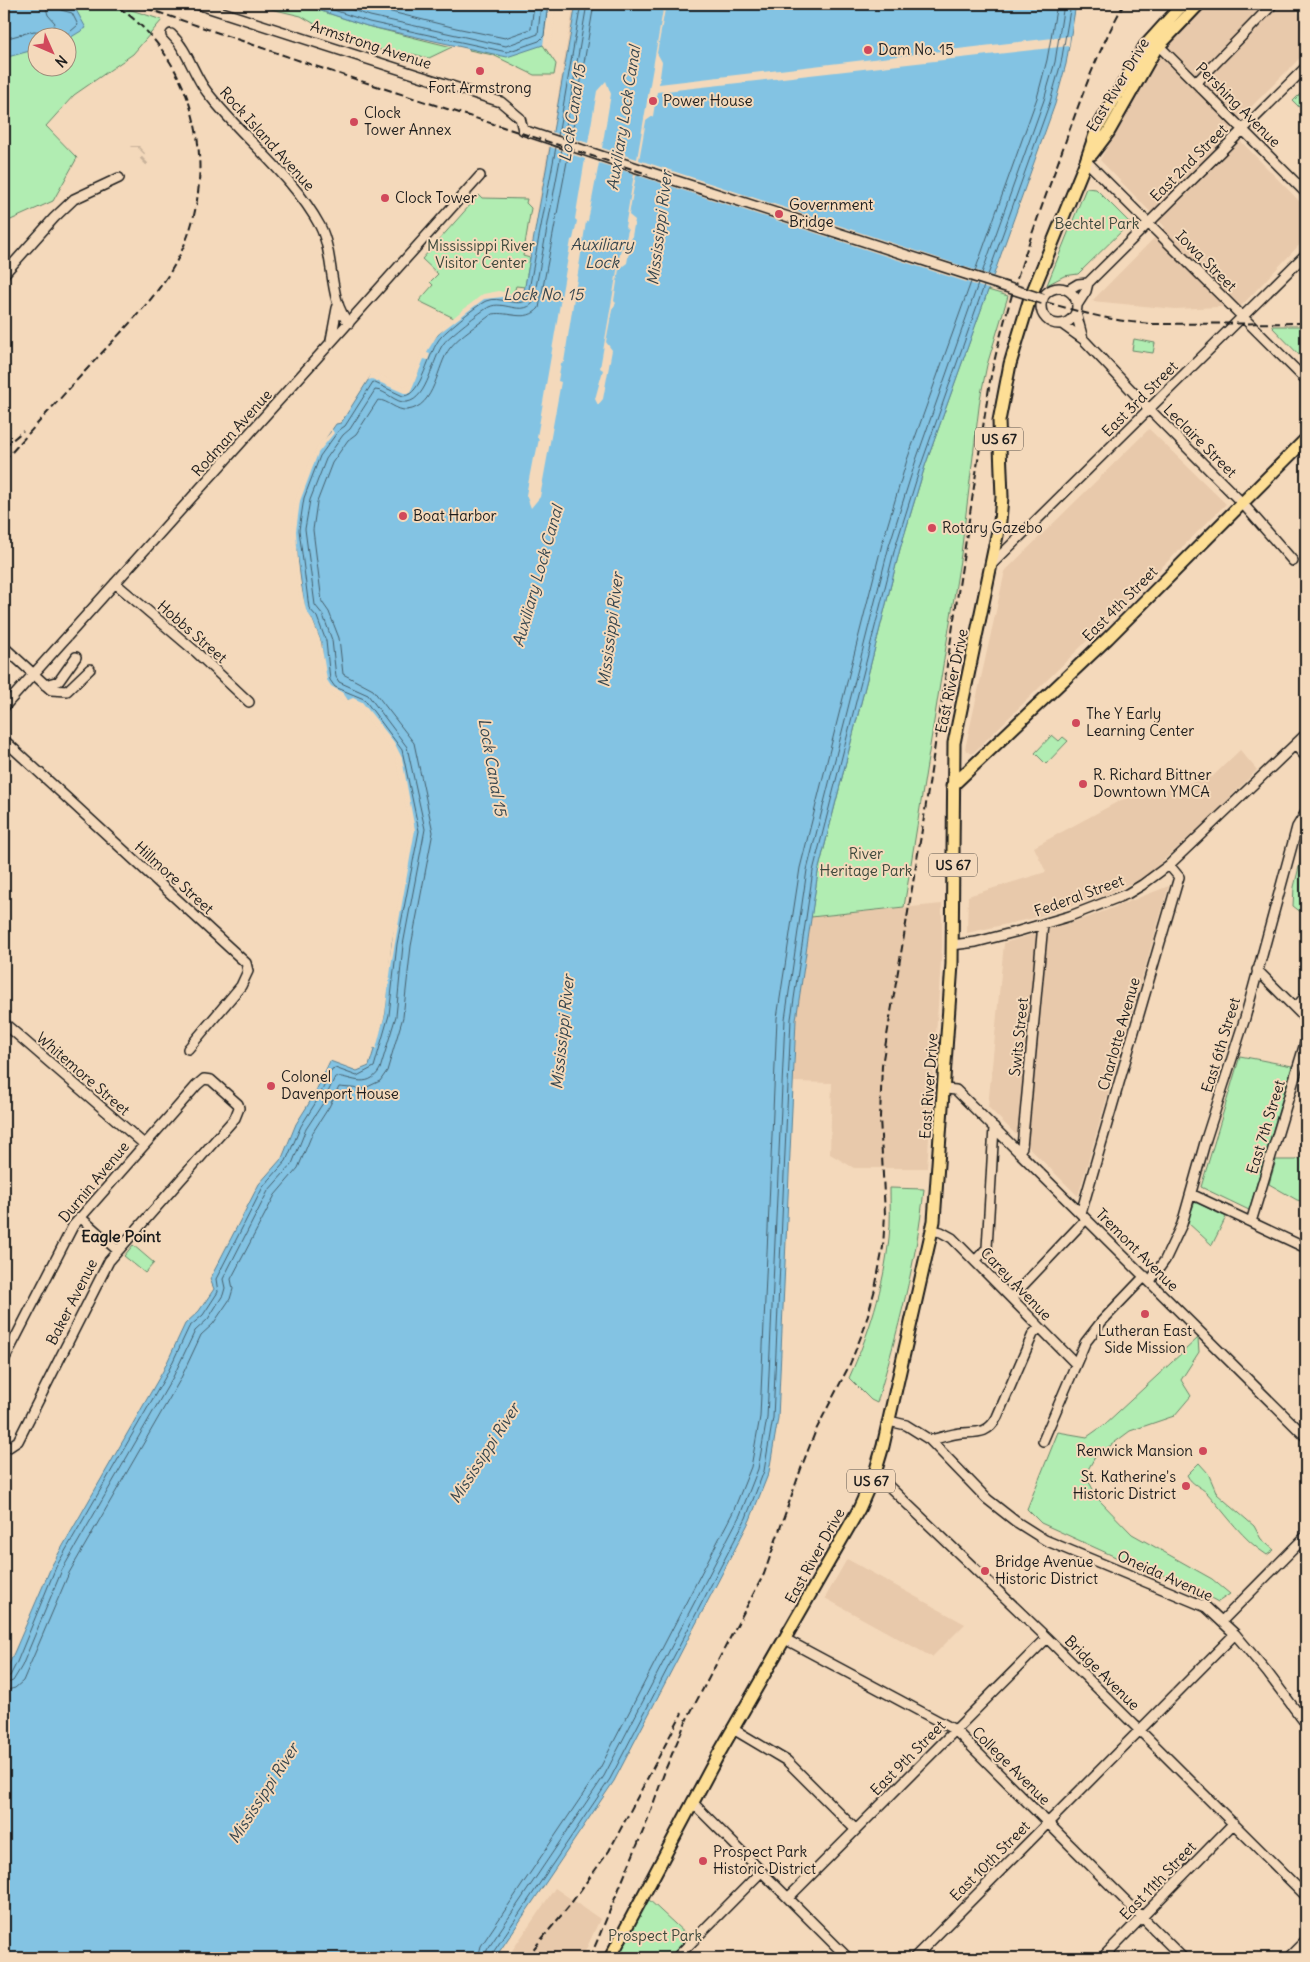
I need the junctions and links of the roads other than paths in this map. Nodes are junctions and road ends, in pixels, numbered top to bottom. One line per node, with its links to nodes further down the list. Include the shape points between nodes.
1 (197, 4): 19 (street, Armstrong Avenue, bridge, via 501,102 520,118 523,130)
2 (1183, 4): 6 (main road, East River Drive / US 67)
3 (1199, 4): 6 (main road, East River Drive / US 67)
4 (1273, 4): 8 (street)
5 (171, 34): 20 (street, Rock Island Avenue, via 185,51 207,92 292,185 312,212 326,240)
6 (1155, 41): 8 (street, Pershing Avenue); 10 (main road, East River Drive / US 67, via 1108,133)
7 (1306, 67): 9 (street, East 2nd Street)
8 (1196, 82): 9 (street, Pershing Avenue)
9 (1243, 130): 13 (street, Pershing Avenue); 14 (street, East 2nd Street)
10 (1086, 161): 14 (street, Iowa Street); 32 (main road, East River Drive / US 67, via 1030,298 1003,394 998,440 1002,497)
11 (480, 176): 23 (street, Rodman Avenue)
12 (119, 178): 16 (street, via 74,199)
13 (1306, 193)
14 (1149, 223): 17 (street, East 2nd Street); 22 (street, Iowa Street)
15 (1306, 254): 22 (street, East 3rd Street)
16 (4, 274)
17 (1088, 283): 18 (street); 21 (street, East 2nd Street)
18 (1068, 290): 19 (street, via 1055,288); 21 (street, via 1075,296)
19 (1042, 299): 24 (street, via 1041,309 1045,317)
20 (337, 303): 23 (street, Rock Island Avenue, via 340,314); 26 (street)
21 (1077, 309): 24 (street, via 1070,320); 25 (street)
22 (1242, 317): 27 (street, Iowa Street); 28 (street, East 3rd Street)
23 (349, 323): 26 (street, Rodman Avenue)
24 (1062, 324): 25 (street, Leclaire Street)
25 (1083, 339): 28 (street, Leclaire Street)
26 (329, 345): 33 (street, Rodman Avenue)
27 (1306, 380)
28 (1149, 409): 30 (street, Leclaire Street); 32 (street, East 3rd Street)
29 (1306, 439): 30 (main road, East 4th Street)
30 (1243, 504): 31 (street, Leclaire Street); 45 (main road, East 4th Street)
31 (1293, 561)
32 (993, 563): 45 (main road, East River Drive / US 67, via 957,721)
33 (115, 583): 37 (street, Rodman Avenue); 39 (street, Hobbs Street)
34 (4, 647): 37 (street)
35 (76, 657): 38 (street, via 59,681)
36 (90, 669): 38 (street, via 67,691 56,692)
37 (33, 673): 38 (street); 40 (street, Rodman Avenue)
38 (45, 685)
39 (249, 702)
40 (4, 707)
41 (1306, 734): 43 (street, Federal Street)
42 (4, 740): 56 (street, Hillmore Street, via 246,963 248,971 241,986)
43 (1295, 745): 44 (street); 47 (street, Federal Street)
44 (1306, 757)
45 (952, 786): 49 (main road, East River Drive / US 67)
46 (1306, 812): 50 (street, East 6th Street, via 1297,826)
47 (1169, 865): 48 (street, Federal Street, via 1127,894); 63 (street, Charlotte Avenue, via 1179,877)
48 (1043, 924): 49 (street, Federal Street, via 976,942); 61 (street, Swits Street)
49 (952, 944): 57 (main road, East River Drive / US 67)
50 (1257, 970): 52 (street); 62 (street, East 6th Street)
51 (1306, 996): 52 (street)
52 (1295, 1008): 53 (street)
53 (1306, 1019)
54 (4, 1023): 60 (street, Whitemore Street)
55 (1306, 1040): 65 (street, East 7th Street)
56 (188, 1049)
57 (945, 1090): 59 (street, Tremont Avenue, via 956,1090); 66 (main road, East River Drive / US 67)
58 (240, 1108): 60 (street, Durnin Avenue, via 211,1080 204,1079); 68 (street, Baker Avenue, via 235,1118)
59 (994, 1127): 61 (street, Tremont Avenue); 69 (street, via 987,1248)
60 (144, 1144): 64 (street, Durnin Avenue)
61 (1019, 1152): 63 (street, Tremont Avenue)
62 (1191, 1194): 65 (street); 70 (street, East 6th Street, via 1179,1233 1165,1260)
63 (1084, 1216): 70 (street, Tremont Avenue); 71 (street, Charlotte Avenue)
64 (80, 1217): 68 (street); 73 (street, Durnin Avenue, via 61,1247)
65 (1252, 1222): 67 (street)
66 (932, 1230): 69 (street, Carey Avenue, via 952,1238); 75 (main road, East River Drive / US 67)
67 (1305, 1244)
68 (116, 1250): 79 (street, Baker Avenue, via 18,1441)
69 (975, 1261): 71 (street, Carey Avenue)
70 (1147, 1278): 74 (street, East 6th Street, via 1102,1321 1085,1343); 76 (street, Tremont Avenue)
71 (1011, 1298): 72 (street, Carey Avenue)
72 (1039, 1328): 74 (street, Carey Avenue); 77 (street, via 1032,1334 993,1424 982,1432)
73 (4, 1360)
74 (1076, 1363): 78 (street, East 6th Street)
75 (888, 1421): 77 (street, Oneida Avenue, via 906,1424); 80 (main road, East River Drive / US 67)
76 (1306, 1437)
77 (930, 1440): 82 (street, Oneida Avenue, via 987,1499 1020,1525 1078,1555 1192,1600)
78 (1042, 1441)
79 (4, 1447)
80 (875, 1473): 84 (street, Bridge Avenue); 85 (main road, East River Drive / US 67, via 859,1509)
81 (1306, 1536): 82 (street)
82 (1222, 1621): 83 (street, Oneida Avenue)
83 (1236, 1634): 86 (street, Oneida Avenue); 89 (street, East 10th Street)
84 (1047, 1638): 88 (street, East 9th Street); 89 (street, Bridge Avenue)
85 (785, 1639): 87 (main road, East River Drive / US 67); 88 (street, College Avenue)
86 (1306, 1724)
87 (734, 1729): 90 (main road, East River Drive / US 67); 93 (street, via 787,1761)
88 (955, 1730): 91 (street, College Avenue); 93 (street, East 9th Street)
89 (1140, 1731): 91 (street, East 10th Street); 92 (street, Bridge Avenue)
90 (692, 1802): 94 (street); 100 (main road, East River Drive / US 67)
91 (1048, 1822): 97 (street, College Avenue); 102 (street, East 10th Street)
92 (1234, 1823): 95 (street, Bridge Avenue); 97 (street, East 11th Street)
93 (856, 1830): 96 (street, East 9th Street)
94 (761, 1872): 96 (street); 99 (street)
95 (1306, 1896)
96 (788, 1898): 101 (street)
97 (1142, 1917): 103 (street, East 11th Street); 104 (street, College Avenue)
98 (1306, 1940): 105 (street)
99 (678, 1957)
100 (610, 1958)
101 (848, 1958)
102 (914, 1958)
103 (1102, 1958)
104 (1183, 1958)
105 (1288, 1958)

